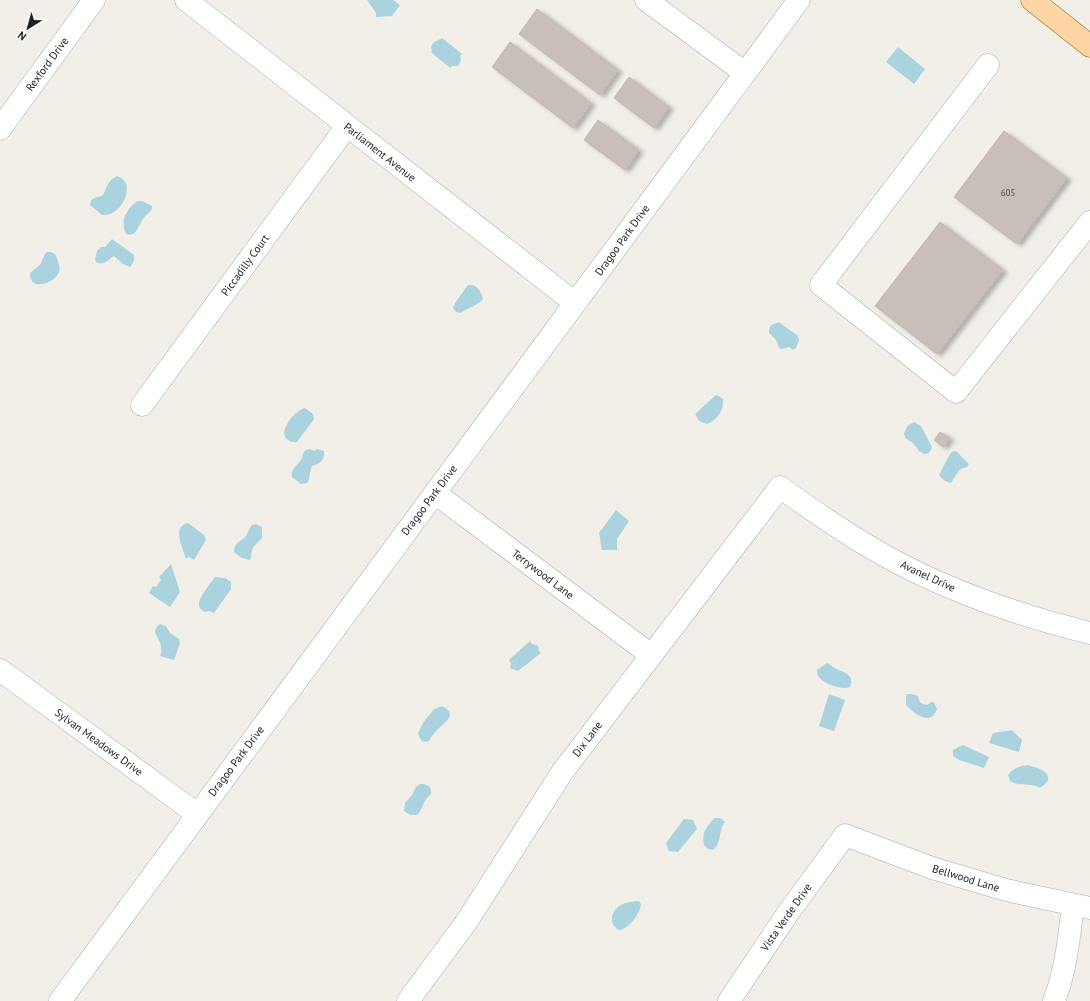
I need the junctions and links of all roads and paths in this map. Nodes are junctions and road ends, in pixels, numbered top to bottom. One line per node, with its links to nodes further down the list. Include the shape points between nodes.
1 (94, 0): 10 (street, Rexford Drive)
2 (186, 0): 9 (street, Parliament Avenue)
3 (646, 0): 8 (street)
4 (799, 0): 8 (street, Dragoo Park Drive)
5 (1032, 0): 6 (main road)
6 (1090, 46)
7 (988, 65): 11 (street, via 821,285 956,392)
8 (745, 73): 12 (street, Dragoo Park Drive)
9 (347, 126): 12 (street, Parliament Avenue); 13 (street, Piccadilly Court)
10 (0, 128)
11 (1090, 222)
12 (575, 303): 15 (street, Dragoo Park Drive)
13 (142, 405)
14 (780, 487): 16 (street, Avanel Drive, via 826,520 880,553 935,581 1045,622); 17 (street, Dix Lane)
15 (435, 493): 17 (street, Terrywood Lane); 19 (street, Dragoo Park Drive)
16 (1090, 633)
17 (651, 655): 23 (street, Dix Lane, via 563,771 467,921)
18 (0, 670): 19 (street, Sylvan Meadows Drive)
19 (197, 814): 22 (street, Dragoo Park Drive)
20 (845, 835): 21 (street, Bellwood Lane, via 932,868 1006,890); 24 (street, Vista Verde Drive, via 788,913)
21 (1082, 907): 25 (street)
22 (60, 1001)
23 (408, 1001)
24 (730, 1001)
25 (1054, 1001)

